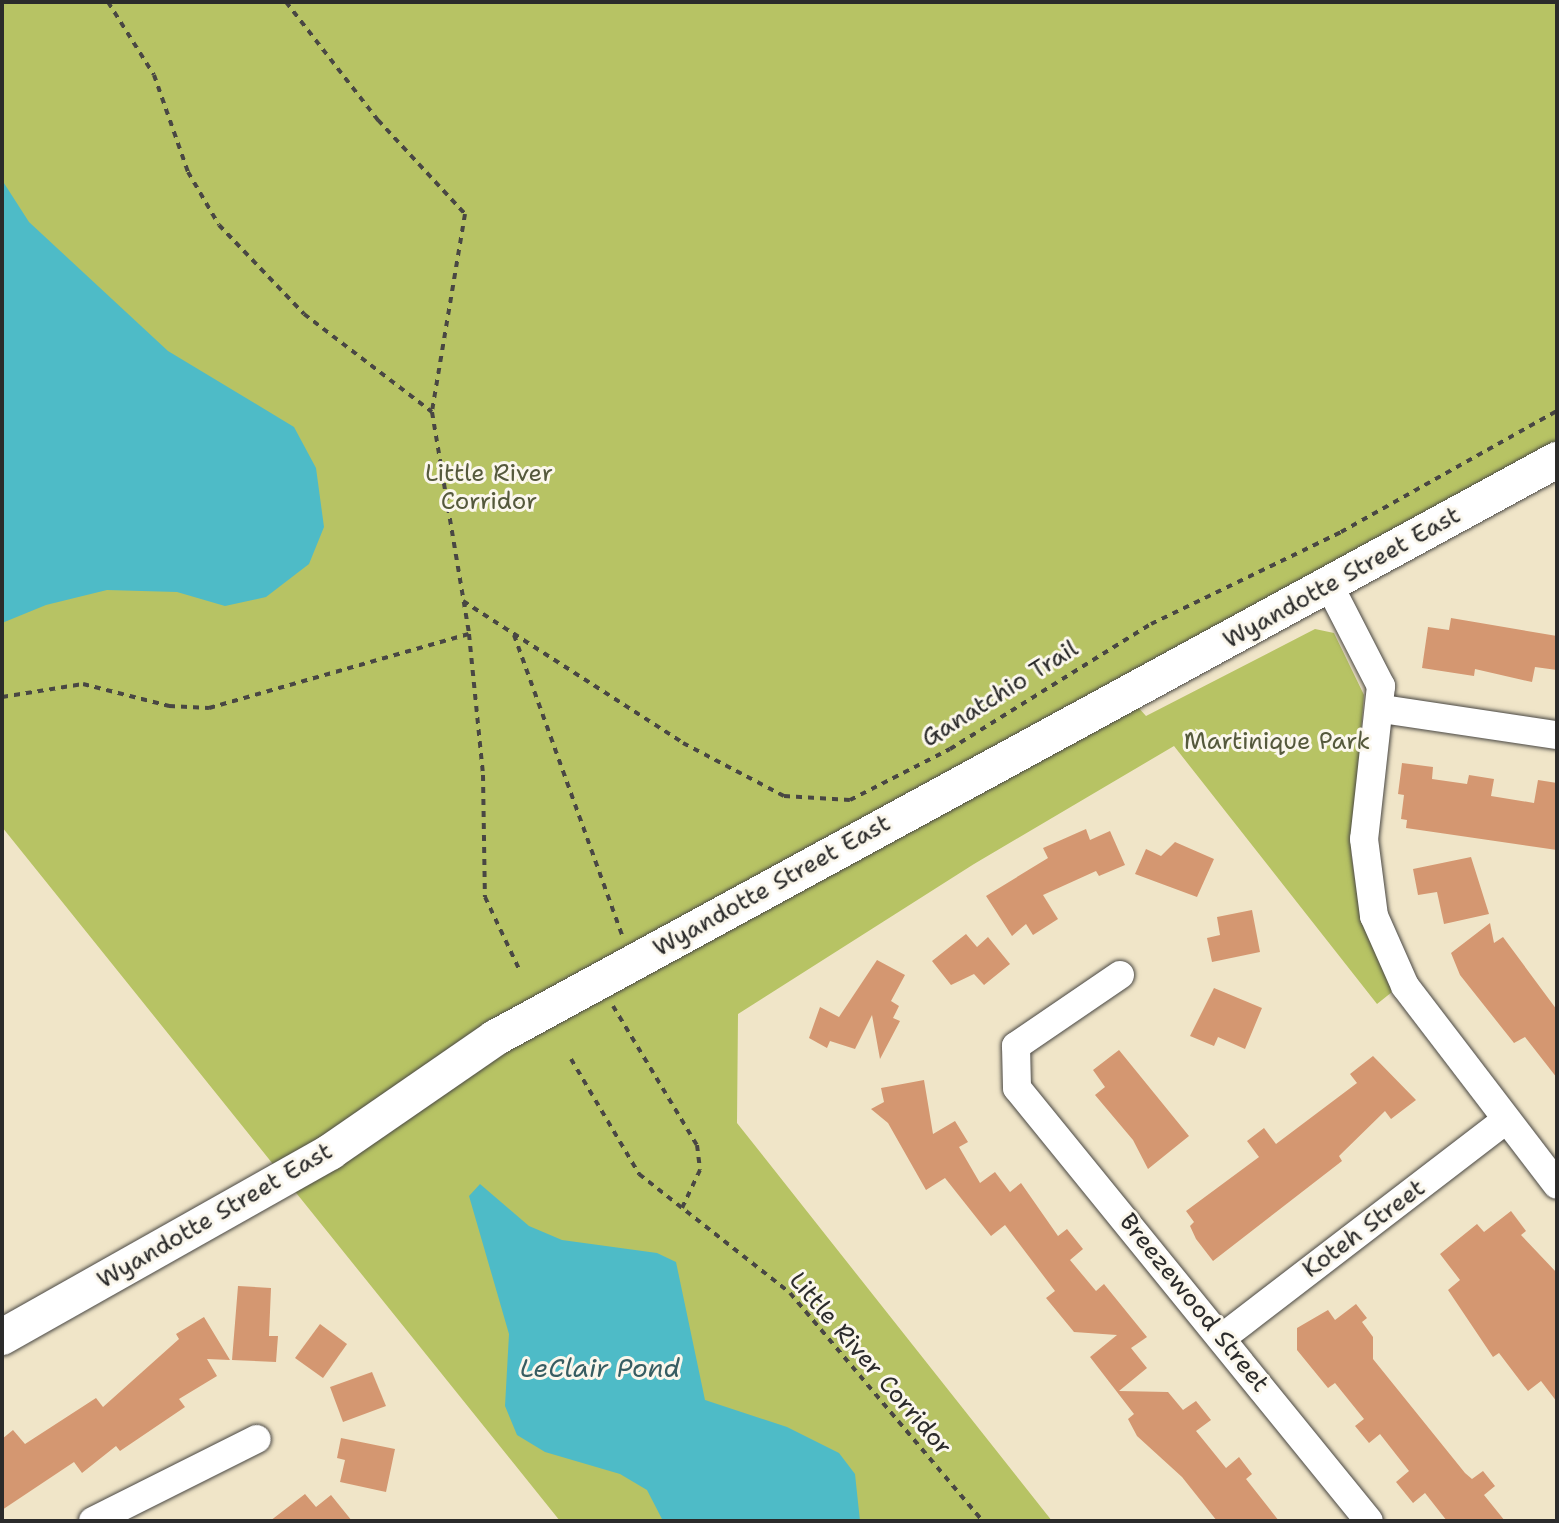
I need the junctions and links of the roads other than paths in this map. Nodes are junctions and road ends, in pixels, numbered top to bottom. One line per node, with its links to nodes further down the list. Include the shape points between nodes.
1 (1557, 460): 2 (street, Wyandotte Street East)
2 (1329, 585): 3 (street, via 1381,686); 8 (street, Wyandotte Street East, via 495,1038 330,1152)
3 (1382, 709): 4 (street); 6 (street, via 1364,839 1374,916 1405,986)
4 (1557, 735)
5 (1120, 975): 9 (street, Breezewood Street, via 1016,1046 1017,1088)
6 (1505, 1121): 7 (street); 9 (street, Koteh Street)
7 (1557, 1185)
8 (2, 1337)
9 (1223, 1337): 12 (street, Breezewood Street)
10 (257, 1439): 11 (street)
11 (93, 1521)
12 (1369, 1521)

